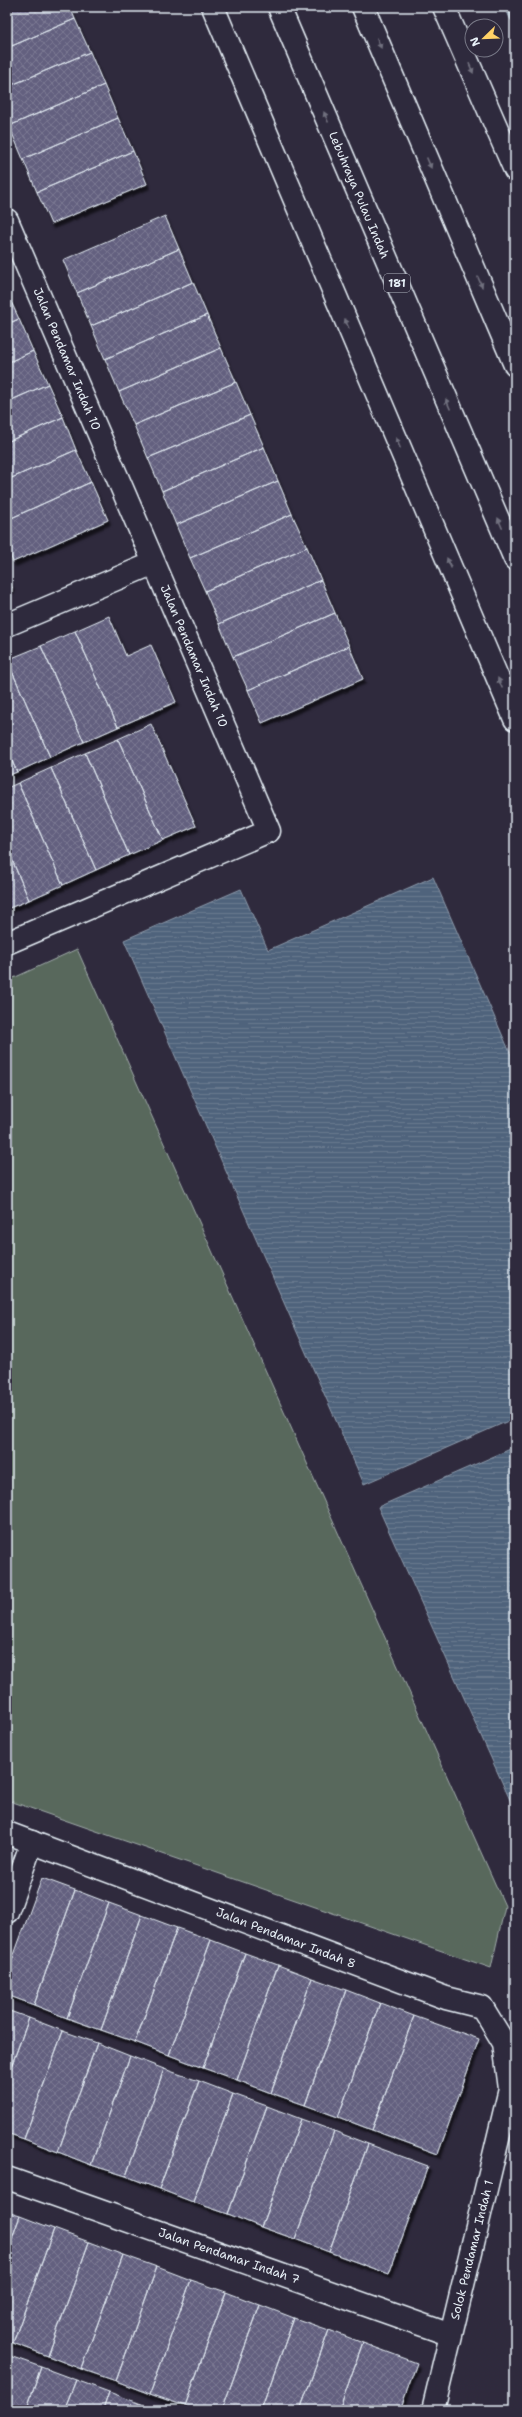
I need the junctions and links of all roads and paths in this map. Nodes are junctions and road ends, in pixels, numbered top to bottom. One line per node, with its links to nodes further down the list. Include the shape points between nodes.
1 (213, 7): 11 (street, one-way to 1)
2 (278, 7): 8 (street, Lebuhraya Pulau Indah / 181, one-way to 2)
3 (363, 7): 7 (street, one-way to 7)
4 (444, 7): 5 (street, one-way to 5)
5 (515, 170)
6 (7, 220): 9 (street, Jalan Pendamar Indah 10)
7 (515, 365)
8 (515, 559)
9 (154, 563): 10 (street); 12 (street, Jalan Pendamar Indah 10, via 269,831)
10 (7, 625)
11 (515, 719)
12 (7, 943)
13 (7, 1833): 14 (street, Jalan Pendamar Indah 8)
14 (32, 1842): 15 (street); 16 (street, Jalan Pendamar Indah 8, via 446,1998 482,2007 504,2043)
15 (7, 1912)
16 (510, 2090): 18 (street, Solok Pendamar Indah 1)
17 (7, 2178): 18 (street, Jalan Pendamar Indah 7)
18 (451, 2335): 19 (street, Solok Pendamar Indah 1)
19 (433, 2410)

